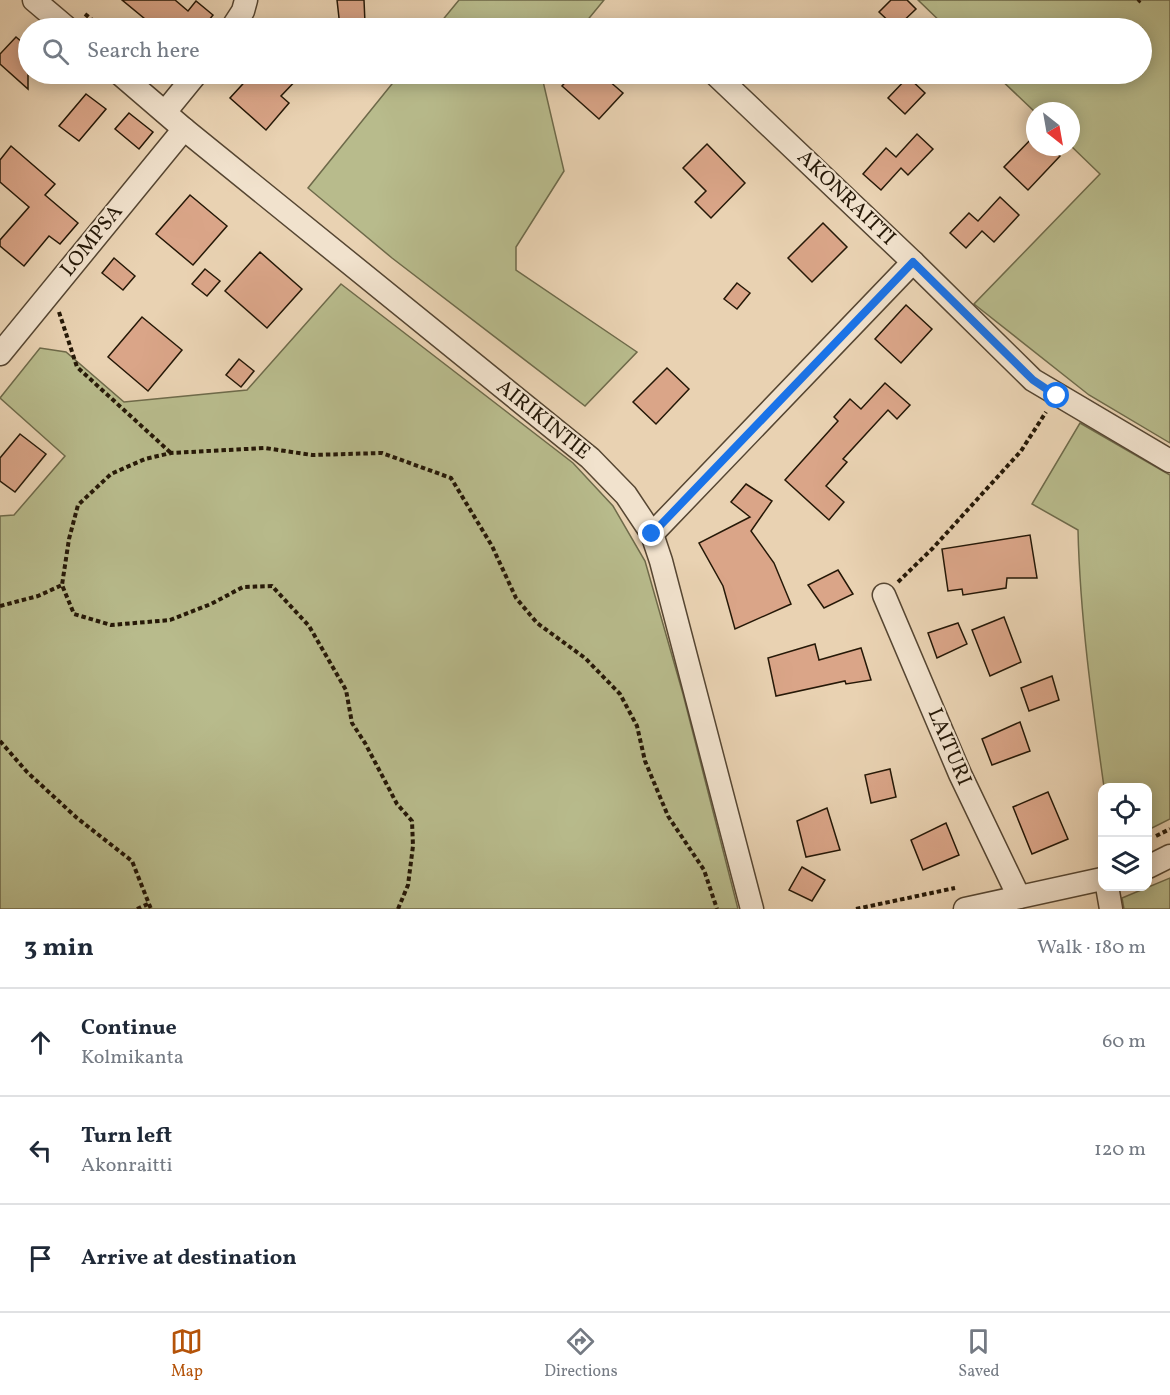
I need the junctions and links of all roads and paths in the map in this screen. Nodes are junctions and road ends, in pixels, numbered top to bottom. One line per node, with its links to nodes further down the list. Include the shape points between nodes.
1 (34, 0): 3 (street)
2 (246, 0): 4 (street)
3 (55, 18)
4 (238, 18)
5 (132, 84): 8 (street, AIRIKINTIE)
6 (188, 84): 8 (street)
7 (726, 84): 10 (street, AKONRAITTI)
8 (165, 112): 9 (street, AIRIKINTIE)
9 (184, 129): 11 (street, LOMPSA); 16 (street, AIRIKINTIE, via 590,458 626,495)
10 (913, 262): 13 (street, via 1033,380); 16 (street, AKONRAITTI)
11 (52, 290): 12 (street, LOMPSA); 14 (path, via 77,367)
12 (0, 354)
13 (1057, 396): 15 (street); 18 (path, via 1021,451 933,548)
14 (171, 453): 17 (path, via 111,474 78,505); 30 (path, via 265,448 312,455 382,453 452,478 492,546 516,598 537,623 585,657 621,694 637,726 645,761 668,816 704,870)
15 (1170, 461)
16 (652, 534): 31 (street, AIRIKINTIE)
17 (62, 585): 19 (path); 29 (path, via 74,614 111,625 170,620 243,587 272,586 309,626 346,690 352,723 397,804 412,821 408,885)
18 (884, 595): 25 (street, LAITURI, via 960,774)
19 (0, 606)
20 (0, 741): 26 (path, via 76,818 132,861)
21 (1170, 856): 22 (street)
22 (1152, 865)
23 (1098, 880): 25 (street)
24 (1108, 891): 33 (street)
25 (1019, 897): 32 (street)
26 (148, 903): 27 (path); 28 (path)
27 (136, 909)
28 (151, 909)
29 (398, 909)
30 (717, 909)
31 (752, 909)
32 (965, 909)
33 (1111, 909)

